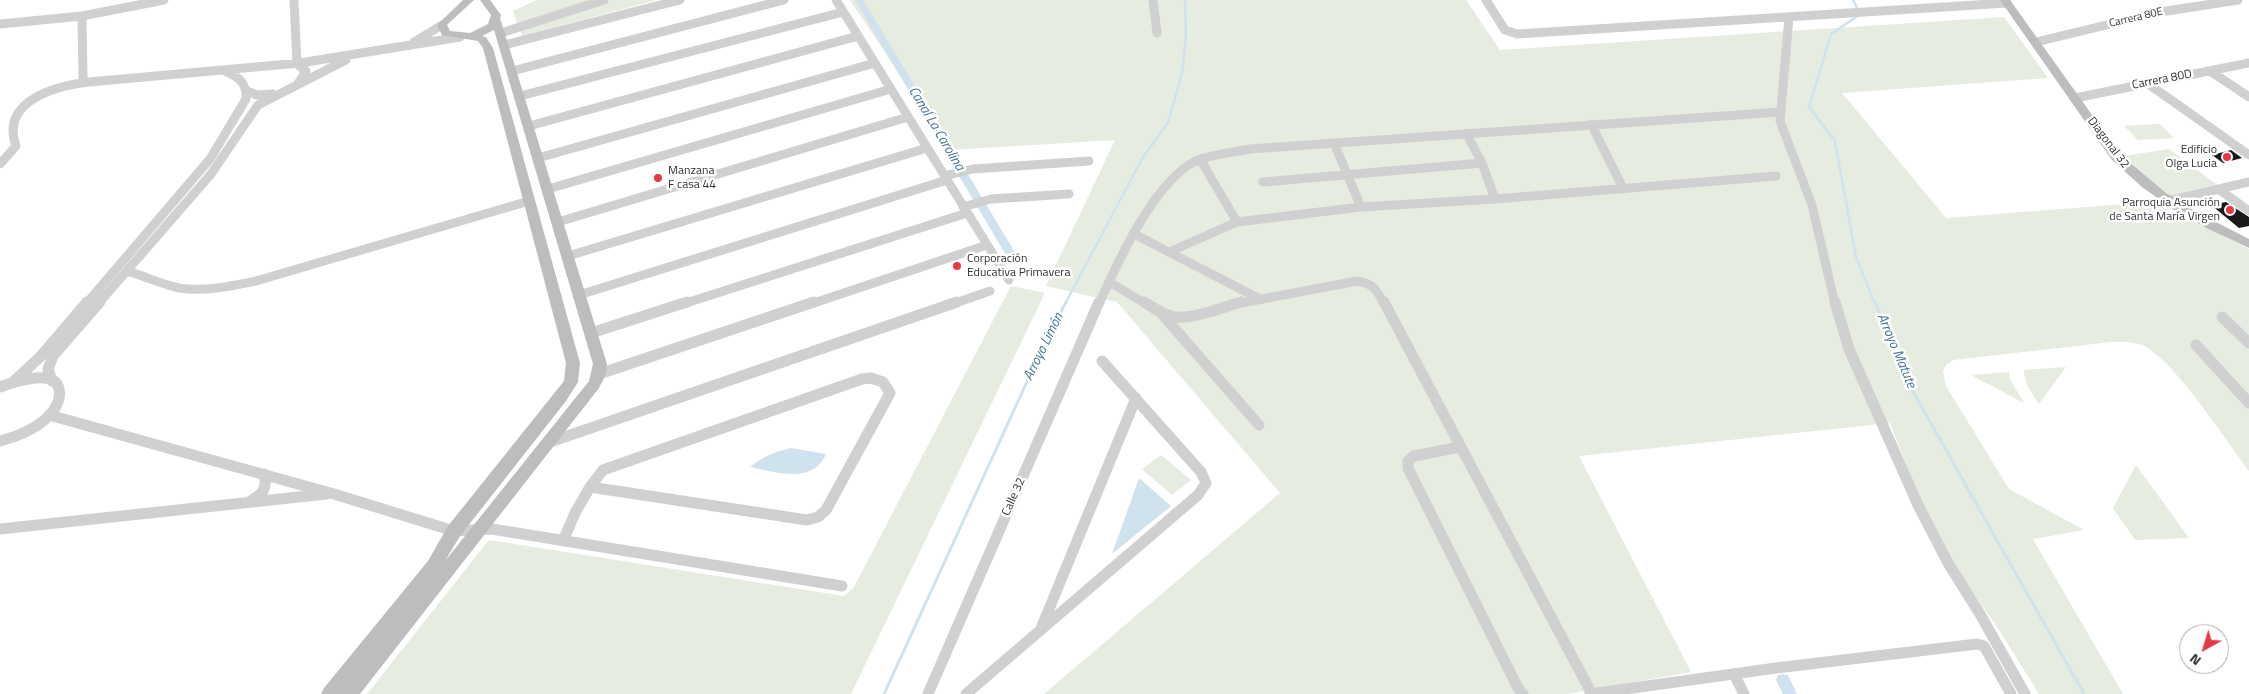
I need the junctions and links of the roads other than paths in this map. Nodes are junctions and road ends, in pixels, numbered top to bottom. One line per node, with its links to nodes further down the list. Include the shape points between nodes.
1 (164, 0): 15 (street)
2 (294, 0): 29 (street)
3 (469, 0): 14 (street)
4 (485, 0): 16 (street)
5 (604, 0): 23 (street)
6 (680, 0): 23 (street)
7 (784, 0): 31 (street)
8 (836, 0): 13 (street)
9 (1152, 0): 20 (street)
10 (1486, 0): 17 (street, via 1508,32 1517,34)
11 (2238, 0): 24 (street, Carrera 80E, via 2160,12)
12 (2006, 1): 17 (street); 24 (street, Diagonal 32)
13 (843, 12): 21 (street); 39 (street)
14 (456, 13): 16 (street, via 473,8); 19 (street)
15 (82, 16): 18 (street); 33 (street)
16 (494, 16): 22 (street, via 487,30); 23 (street)
17 (1789, 17): 42 (street)
18 (0, 24)
19 (442, 26): 22 (street, via 446,33); 25 (street)
20 (1157, 33)
21 (858, 36): 27 (street); 45 (street)
22 (465, 37): 25 (street); 65 (street, via 479,37 487,44)
23 (503, 39): 31 (street)
24 (2036, 42): 41 (street, Diagonal 32)
25 (404, 47): 26 (street)
26 (354, 57): 29 (street); 35 (street)
27 (875, 63): 36 (street); 50 (street)
28 (2249, 63): 32 (street, Carrera 80D)
29 (297, 64): 30 (street); 35 (street, via 306,71)
30 (224, 71): 33 (street); 37 (street, via 241,79)
31 (512, 71): 39 (street)
32 (2210, 71): 34 (street, Carrera 80D); 40 (street)
33 (85, 82): 54 (street, via 56,88 36,97 20,111 10,124 10,137 16,146)
34 (2147, 83): 41 (street, Carrera 80D); 49 (street)
35 (296, 84): 38 (street)
36 (890, 89): 43 (street); 61 (street)
37 (247, 91): 38 (street, via 262,95); 92 (street, via 246,100 210,159 40,356)
38 (280, 92): 77 (street, via 258,105 211,174)
39 (520, 96): 45 (street)
40 (2249, 97)
41 (2075, 98): 66 (street, Diagonal 32, via 2116,157)
42 (1780, 112): 44 (street, Calle 32); 121 (street, via 1780,121 1812,206 1836,312 1853,357 1918,505)
43 (908, 117): 48 (street); 70 (street)
44 (1591, 124): 46 (street, Calle 32); 60 (street)
45 (529, 126): 50 (street)
46 (1466, 133): 47 (street, Calle 32); 53 (street)
47 (1334, 142): 51 (street, Calle 32, via 1250,149); 55 (street)
48 (927, 148): 57 (street); 76 (street)
49 (2249, 155)
50 (538, 158): 61 (street)
51 (1200, 159): 71 (street); 72 (street, Calle 32, via 1176,173)
52 (1089, 161): 57 (street, via 973,169)
53 (1482, 162): 55 (street); 64 (street)
54 (0, 164)
55 (1347, 174): 58 (street); 67 (street)
56 (1776, 176): 60 (street)
57 (946, 178): 68 (street); 83 (street)
58 (1263, 182)
59 (2249, 182): 62 (street)
60 (1623, 188): 64 (street)
61 (548, 189): 70 (street)
62 (2220, 190): 66 (street); 69 (street)
63 (1069, 194): 68 (street, via 991,199)
64 (1495, 199): 67 (street)
65 (530, 201): 77 (street, via 256,281 218,289 196,290 168,285); 79 (street)
66 (2168, 202): 73 (street, Diagonal 32)
67 (1361, 207): 71 (street)
68 (965, 210): 74 (street); 87 (street)
69 (2249, 211)
70 (558, 222): 76 (street)
71 (1237, 222): 75 (street)
72 (1134, 234): 75 (street); 81 (street, Calle 32)
73 (2249, 244)
74 (987, 245): 80 (street); 91 (street)
75 (1169, 252): 84 (street)
76 (568, 256): 78 (street)
77 (127, 271): 93 (street, via 53,356 47,374)
78 (572, 272): 79 (street); 83 (street)
79 (551, 279): 108 (street, via 573,363 571,382)
80 (1009, 280)
81 (1111, 283): 85 (street); 115 (street, Calle 32, via 1100,301)
82 (990, 291): 100 (street)
83 (579, 295): 87 (street)
84 (1258, 298): 85 (street, via 1189,316 1176,317); 101 (street, via 1357,282 1369,283 1377,290)
85 (1160, 312): 98 (street)
86 (2222, 317): 88 (street)
87 (591, 332): 91 (street, via 600,364)
88 (2249, 343)
89 (2196, 345): 96 (street)
90 (1102, 361): 95 (street)
91 (599, 374): 100 (street)
92 (14, 381): 93 (street, via 39,378); 94 (street)
93 (52, 381): 97 (street, via 60,395)
94 (0, 387)
95 (1136, 398): 111 (street); 111 (street, via 1201,472 1206,484 1198,495)
96 (2249, 403)
97 (49, 414): 99 (street, via 24,432); 102 (street)
98 (1259, 425)
99 (0, 440)
100 (550, 442): 107 (street)
101 (1460, 447): 117 (street, via 1414,456 1408,461 1408,468); 118 (street)
102 (264, 474): 104 (street); 105 (street, via 265,491)
103 (590, 487): 103 (street, via 813,519 826,510 890,390 878,379 862,379 603,470); 109 (street, via 568,523)
104 (334, 494): 105 (street); 108 (street)
105 (249, 503): 106 (street)
106 (0, 528)
107 (482, 528): 108 (street); 109 (street); 114 (street)
108 (454, 532): 113 (street, via 434,566)
109 (563, 541): 110 (street)
110 (842, 586)
111 (1040, 629): 116 (street)
112 (1734, 674): 118 (street); 119 (street); 120 (street, via 1977,644 1984,646)
113 (330, 694)
114 (350, 694)
115 (928, 694)
116 (966, 694)
117 (1523, 694)
118 (1591, 694)
119 (1744, 694)
120 (2011, 694)
121 (2025, 694)

